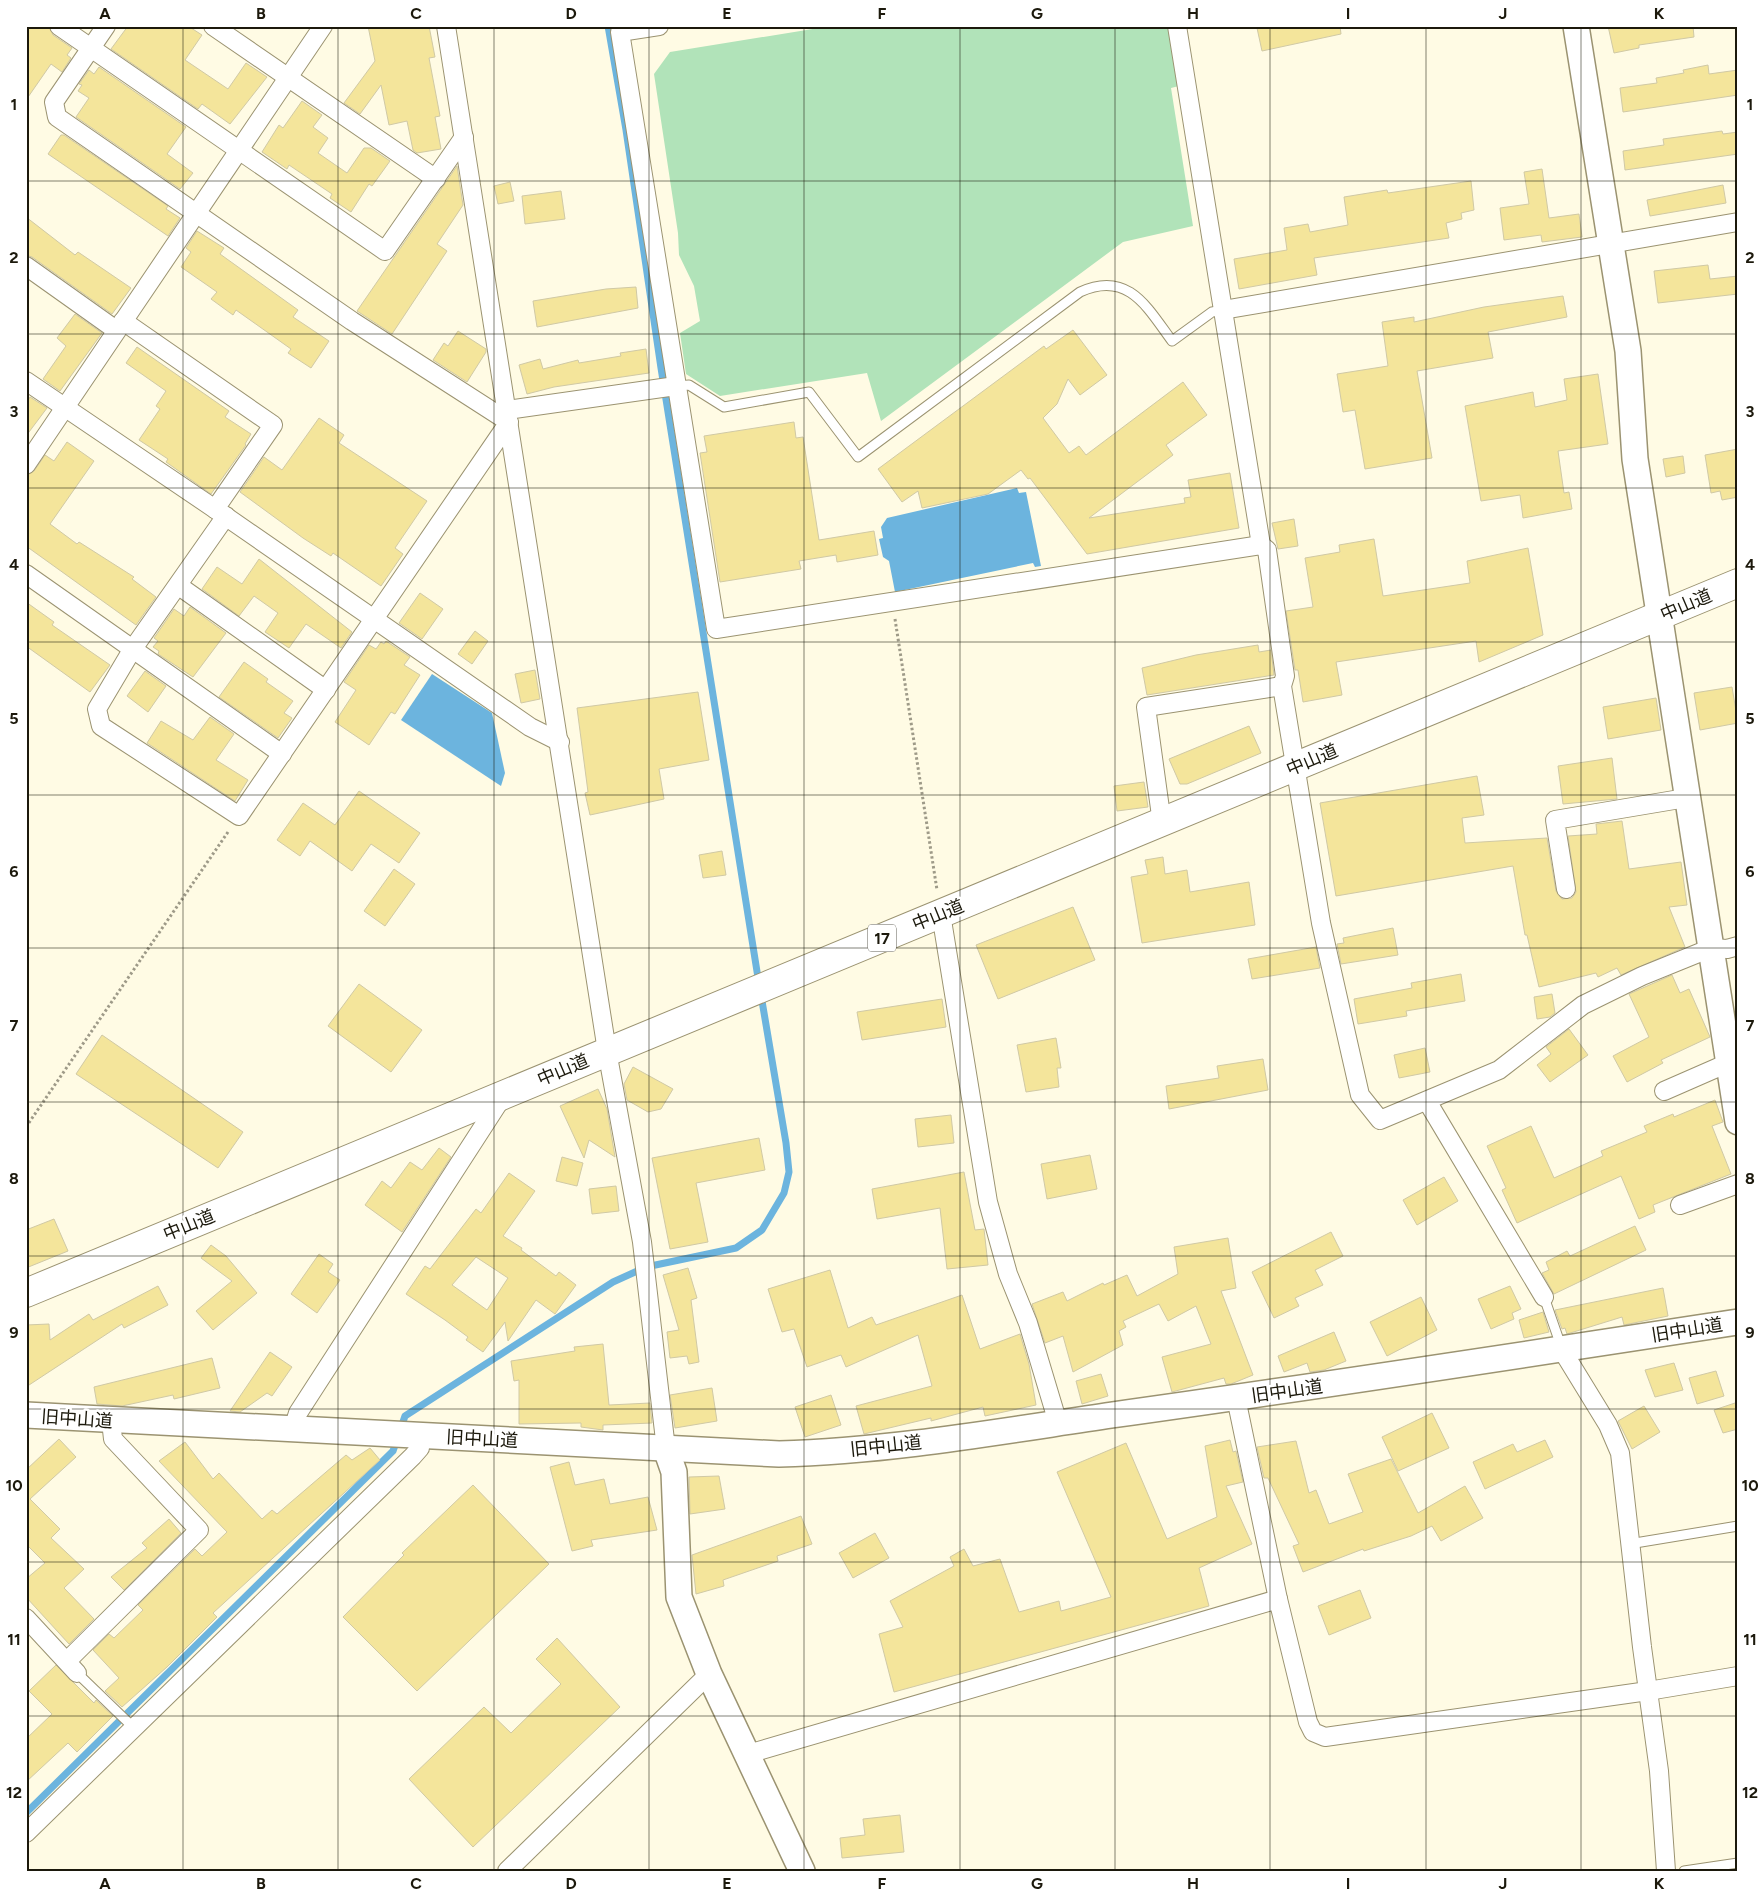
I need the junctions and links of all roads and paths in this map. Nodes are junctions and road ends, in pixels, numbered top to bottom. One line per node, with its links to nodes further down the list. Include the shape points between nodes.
1 (60, 26): 9 (street)
2 (106, 26): 9 (street)
3 (213, 26): 10 (street)
4 (323, 26): 10 (street)
5 (446, 26): 11 (street)
6 (659, 26): 21 (street, via 620,32)
7 (1177, 26): 18 (street)
8 (1576, 26): 16 (main road)
9 (91, 48): 12 (street); 14 (street, via 54,102 57,117)
10 (288, 78): 12 (street); 13 (street)
11 (464, 137): 13 (street); 23 (street)
12 (238, 151): 13 (street, via 385,251); 14 (street)
13 (436, 179)
14 (196, 214): 19 (street); 23 (street, via 352,321)
15 (1738, 222): 16 (street)
16 (1610, 244): 18 (street); 31 (main road, via 1628,351 1635,459)
17 (26, 266): 19 (street)
18 (1223, 310): 21 (lane, via 1212,312 1172,341 1143,302 1132,293 1107,285 1094,286 1080,292 858,457 810,392 724,407 689,385); 26 (street)
19 (120, 325): 22 (street); 25 (street, via 273,424)
20 (26, 381): 22 (street)
21 (669, 388): 23 (street); 30 (street, via 716,629)
22 (65, 407): 24 (street); 25 (street)
23 (508, 416): 32 (street); 36 (street)
24 (26, 465)
25 (221, 512): 29 (street); 32 (street)
26 (1261, 545): 30 (street); 34 (street, via 1267,550 1285,676)
27 (26, 574): 33 (street)
28 (1738, 583): 31 (highway, 中山道 / 17)
29 (179, 586): 33 (street); 35 (street)
30 (892, 601): 43 (path)
31 (1659, 616): 38 (highway, 中山道 / 17); 39 (main road)
32 (375, 619): 35 (street); 36 (street, via 530,727)
33 (132, 650): 37 (street); 40 (street, via 96,709 101,726)
34 (1282, 686): 38 (street); 41 (street, via 1146,707)
35 (326, 690): 37 (street)
36 (560, 742): 47 (street)
37 (282, 754): 40 (street)
38 (1295, 768): 41 (highway, 中山道 / 17); 51 (street, via 1321,923 1360,1096 1380,1120)
39 (1686, 798): 42 (street, via 1555,820); 45 (main road)
40 (239, 816): 53 (path)
41 (1162, 823): 43 (highway, 中山道 / 17)
42 (1566, 889)
43 (941, 914): 47 (highway, 中山道 / 17); 63 (street, via 988,1202 1008,1274 1028,1323)
44 (1738, 946): 45 (street)
45 (1711, 948): 46 (main road); 51 (street, via 1583,1004 1499,1070)
46 (1730, 1029): 48 (main road)
47 (607, 1051): 50 (highway, 中山道 / 17); 66 (street, via 642,1242)
48 (1728, 1063): 49 (street); 52 (main road)
49 (1664, 1091)
50 (503, 1096): 56 (highway, 中山道 / 17); 64 (street, via 298,1413)
51 (1427, 1102): 57 (street)
52 (1737, 1116)
53 (26, 1126)
54 (1738, 1184): 55 (street)
55 (1680, 1205)
56 (26, 1292)
57 (1544, 1297): 59 (lane)
58 (1738, 1322): 59 (main road, 旧中山道)
59 (1562, 1350): 60 (main road, 旧中山道); 68 (street, via 1608,1425 1620,1453)
60 (1236, 1398): 63 (main road, 旧中山道); 69 (street)
61 (26, 1415): 62 (main road, 旧中山道)
62 (111, 1421): 64 (main road, 旧中山道); 71 (street, via 113,1440 199,1530)
63 (1058, 1423): 66 (main road, 旧中山道, via 926,1442 817,1453)
64 (293, 1429): 65 (main road, 旧中山道)
65 (407, 1436): 66 (main road, 旧中山道); 75 (street, via 420,1448 414,1456)
66 (666, 1449): 72 (main road, via 674,1472 679,1597)
67 (1738, 1526): 68 (lane)
68 (1629, 1544): 74 (street)
69 (1278, 1599): 74 (street, via 1308,1722 1313,1732 1325,1737); 76 (street)
70 (26, 1618): 71 (street)
71 (72, 1667): 75 (lane)
72 (709, 1674): 76 (main road); 79 (street)
73 (1738, 1676): 74 (street)
74 (1648, 1691): 81 (street, via 1659,1772)
75 (134, 1728): 77 (street)
76 (748, 1754): 80 (main road)
77 (26, 1833)
78 (1738, 1863): 82 (lane)
79 (507, 1871)
80 (802, 1871)
81 (1666, 1871)
82 (1684, 1871)

